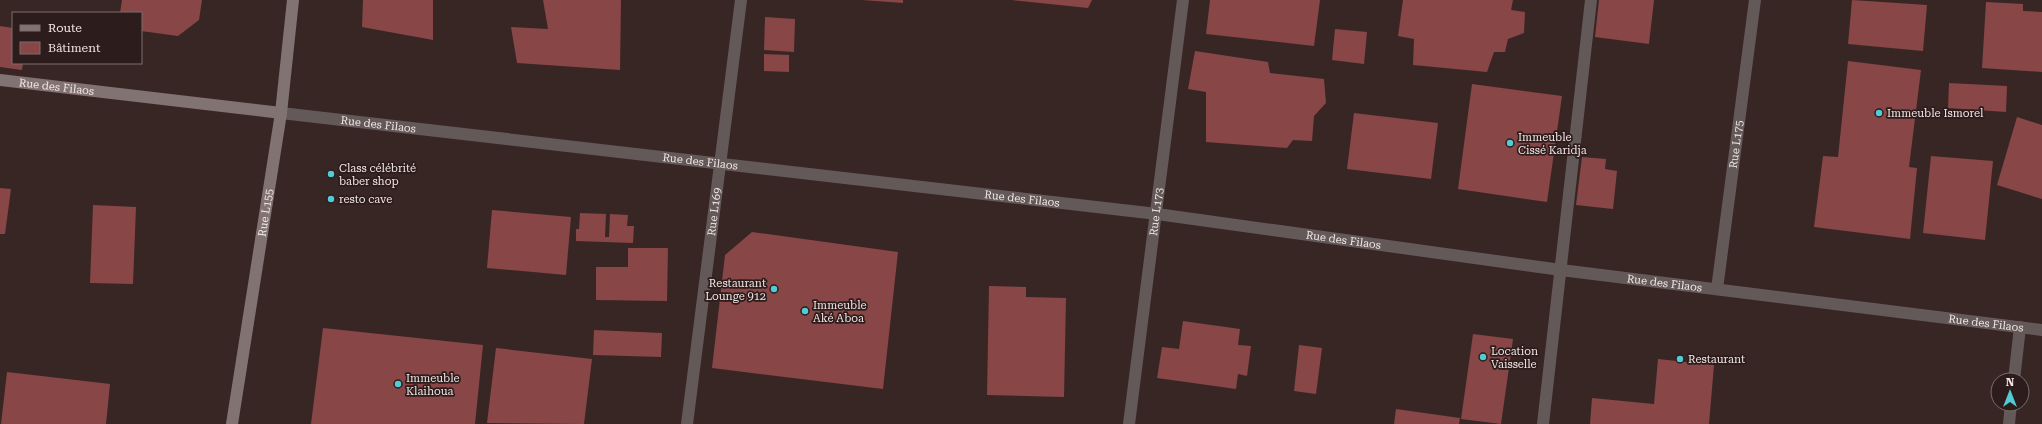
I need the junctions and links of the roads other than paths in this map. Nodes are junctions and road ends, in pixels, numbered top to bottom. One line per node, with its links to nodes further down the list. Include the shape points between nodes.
1 (293, 0): 7 (street, Rue L155)
2 (741, 0): 8 (street, Rue L169)
3 (1183, 0): 9 (street, Rue L173)
4 (1591, 0): 10 (street)
5 (1755, 0): 11 (street, Rue L175)
6 (0, 80): 7 (street, Rue des Filaos)
7 (280, 113): 8 (street, Rue des Filaos); 16 (street, Rue L155)
8 (720, 163): 9 (street, Rue des Filaos); 17 (street, Rue L169)
9 (1157, 214): 10 (street, Rue des Filaos); 18 (street, Rue L173)
10 (1561, 270): 11 (street, Rue des Filaos); 19 (street)
11 (1717, 289): 12 (street, Rue des Filaos)
12 (2020, 327): 13 (street, Rue des Filaos); 14 (street)
13 (2042, 330)
14 (2015, 372)
15 (2010, 412): 20 (street)
16 (232, 424)
17 (687, 424)
18 (1129, 424)
19 (1543, 424)
20 (2009, 424)

